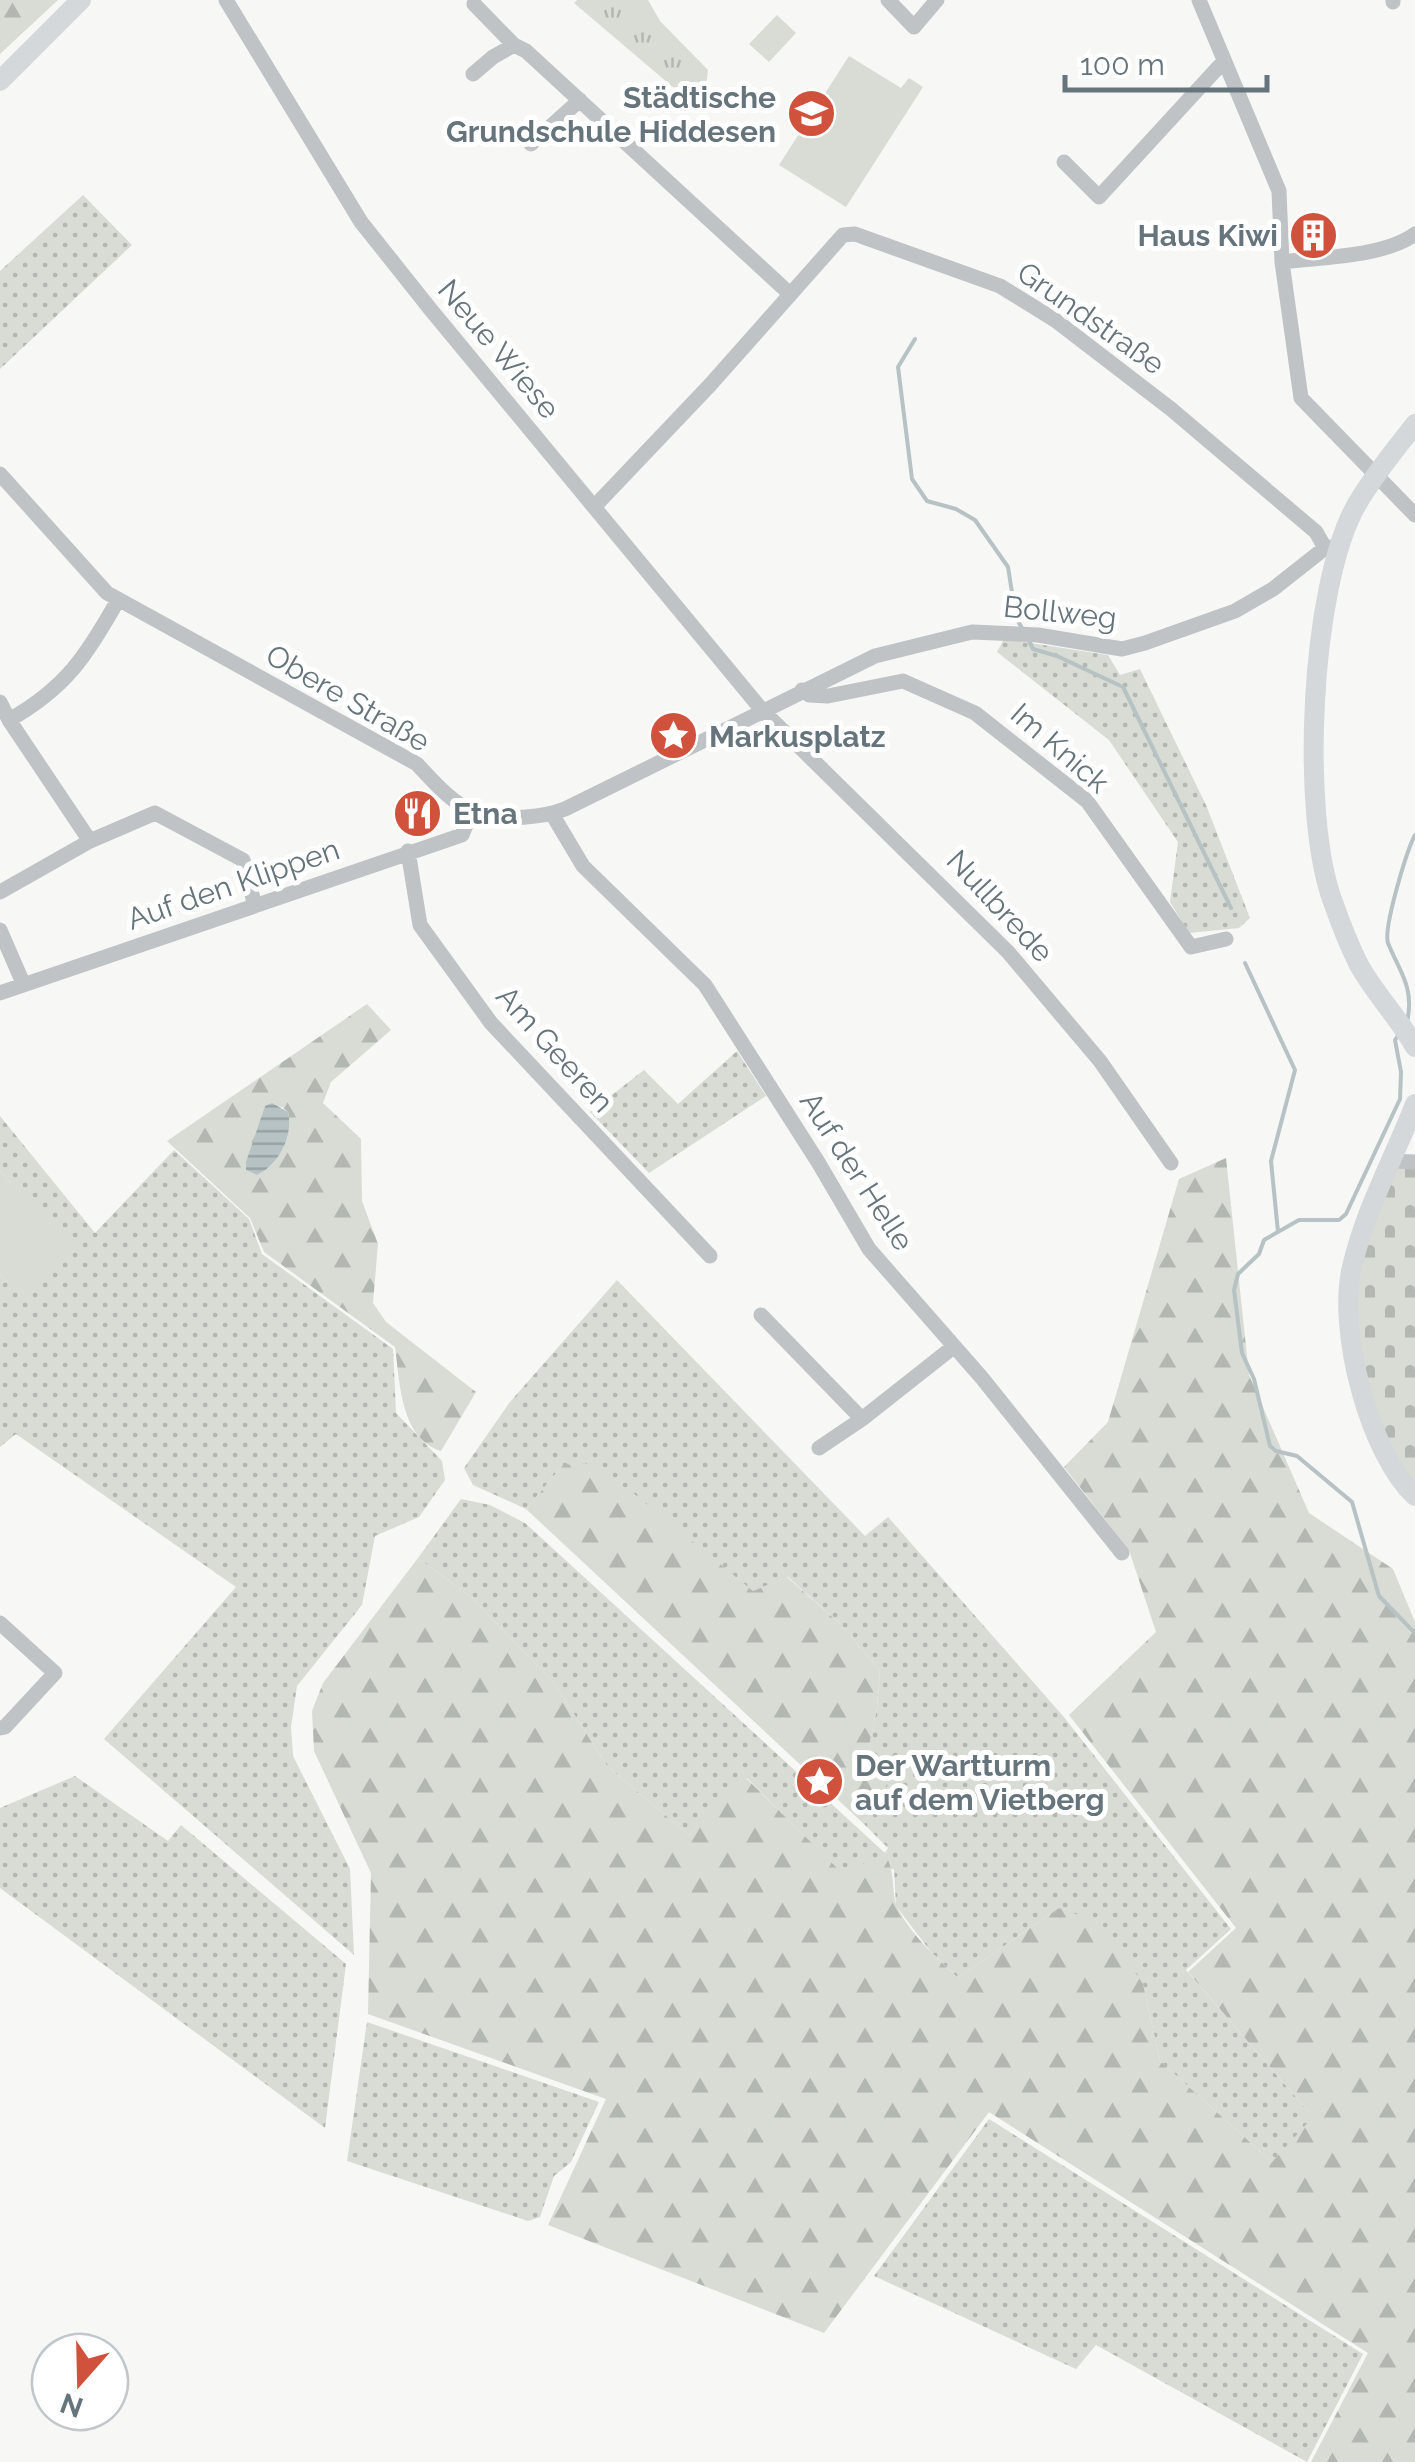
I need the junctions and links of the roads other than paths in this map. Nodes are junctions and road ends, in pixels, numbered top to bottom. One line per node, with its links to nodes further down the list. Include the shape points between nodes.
1 (82, 0): 10 (main road)
2 (226, 0): 20 (street, Neue Wiese, via 361,222)
3 (888, 0): 4 (street, via 914,26)
4 (936, 0)
5 (1198, 0): 8 (street)
6 (474, 4): 7 (street)
7 (514, 45): 9 (street); 11 (street)
8 (1224, 61): 13 (street, via 1099,198); 15 (street, via 1279,191)
9 (473, 74)
10 (0, 81)
11 (580, 100): 12 (street); 16 (street)
12 (531, 144)
13 (1064, 162)
14 (1415, 234): 15 (street, via 1382,248)
15 (1282, 262): 19 (street, via 1301,398)
16 (790, 294): 20 (street, Grundstraße); 22 (street, Grundstraße, via 843,236 855,234 1000,286 1171,409)
17 (1415, 424): 19 (main road)
18 (0, 474): 23 (street, Obere Straße)
19 (1377, 474): 21 (street); 22 (main road)
20 (594, 507): 26 (street, Neue Wiese)
21 (1415, 514)
22 (1333, 547): 24 (street, Bollweg, via 1235,612 1145,643 1122,649 964,632 875,656); 38 (main road, via 1318,662 1314,781 1324,866 1360,967)
23 (118, 600): 27 (street, via 64,682); 28 (street, Obere Straße, via 417,764)
24 (802, 690): 26 (street, Bollweg); 35 (street, Im Knick, via 828,696 904,682 975,712 1087,801 1192,947)
25 (0, 702): 27 (street)
26 (762, 710): 29 (street); 42 (street, Nullbrede, via 1008,952 1100,1061)
27 (9, 720): 30 (street)
28 (471, 813): 29 (street, via 500,820); 31 (street, Auf den Klippen, via 462,835)
29 (552, 814): 45 (street, Auf der Helle, via 583,866 705,984 869,1249)
30 (90, 841): 32 (street); 33 (street, via 155,813 243,860)
31 (408, 851): 33 (street, Auf den Klippen); 43 (street, Am Geeren, via 420,926 490,1022)
32 (0, 892)
33 (255, 906): 36 (street, Auf den Klippen)
34 (0, 930): 36 (street)
35 (1226, 939)
36 (23, 983): 37 (street, Auf den Klippen)
37 (0, 993)
38 (1407, 1034)
39 (1415, 1104): 40 (main road)
40 (1392, 1161): 41 (street); 48 (main road, via 1354,1258 1351,1320 1366,1414 1396,1474)
41 (1415, 1162)
42 (1171, 1163)
43 (710, 1256)
44 (761, 1314): 46 (street)
45 (952, 1348): 46 (street); 49 (street, Auf der Helle)
46 (862, 1420): 47 (street)
47 (820, 1448)
48 (1415, 1496)
49 (1122, 1553)
50 (0, 1623): 51 (street, via 55,1673)
51 (0, 1728)

